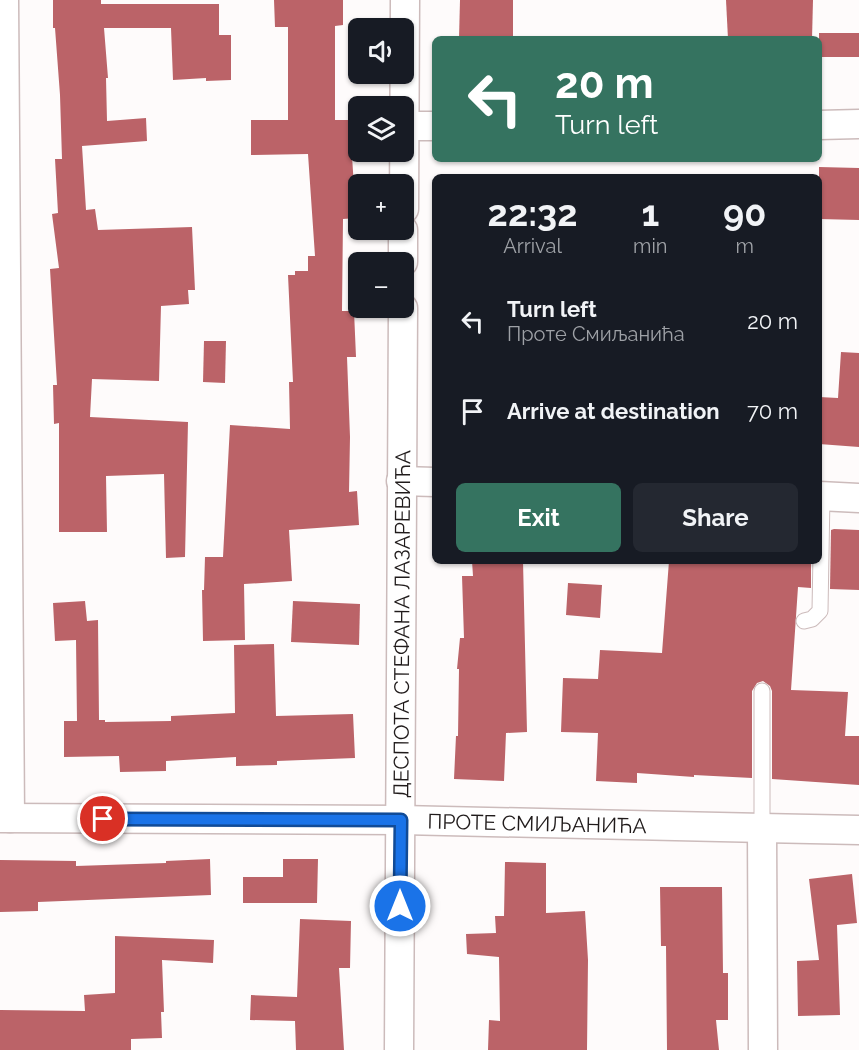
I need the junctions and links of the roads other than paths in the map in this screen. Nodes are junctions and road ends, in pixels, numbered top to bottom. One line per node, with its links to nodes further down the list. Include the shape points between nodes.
1 (4, 0): 16 (street)
2 (405, 0): 3 (street)
3 (404, 96)
4 (859, 124): 5 (street)
5 (822, 125)
6 (414, 126): 7 (street)
7 (432, 126)
8 (403, 318): 9 (street, ДЕСПОТА СТЕФАНА ЛАЗАРЕВИЋА)
9 (401, 481): 10 (street); 17 (street, ДЕСПОТА СТЕФАНА ЛАЗАРЕВИЋА)
10 (432, 482)
11 (822, 496): 12 (street)
12 (859, 498)
13 (820, 564): 14 (lane, via 820,611)
14 (804, 621)
15 (762, 690): 18 (lane)
16 (5, 818): 17 (street, ПРОТЕ СМИЉАНИЋА)
17 (401, 820): 18 (street, ПРОТЕ СМИЉАНИЋА); 20 (street, ДЕСПОТА СТЕФАНА ЛАЗАРЕВИЋА)
18 (762, 828): 19 (street, ПРОТЕ СМИЉАНИЋА); 21 (street)
19 (859, 830)
20 (399, 1050)
21 (763, 1050)

